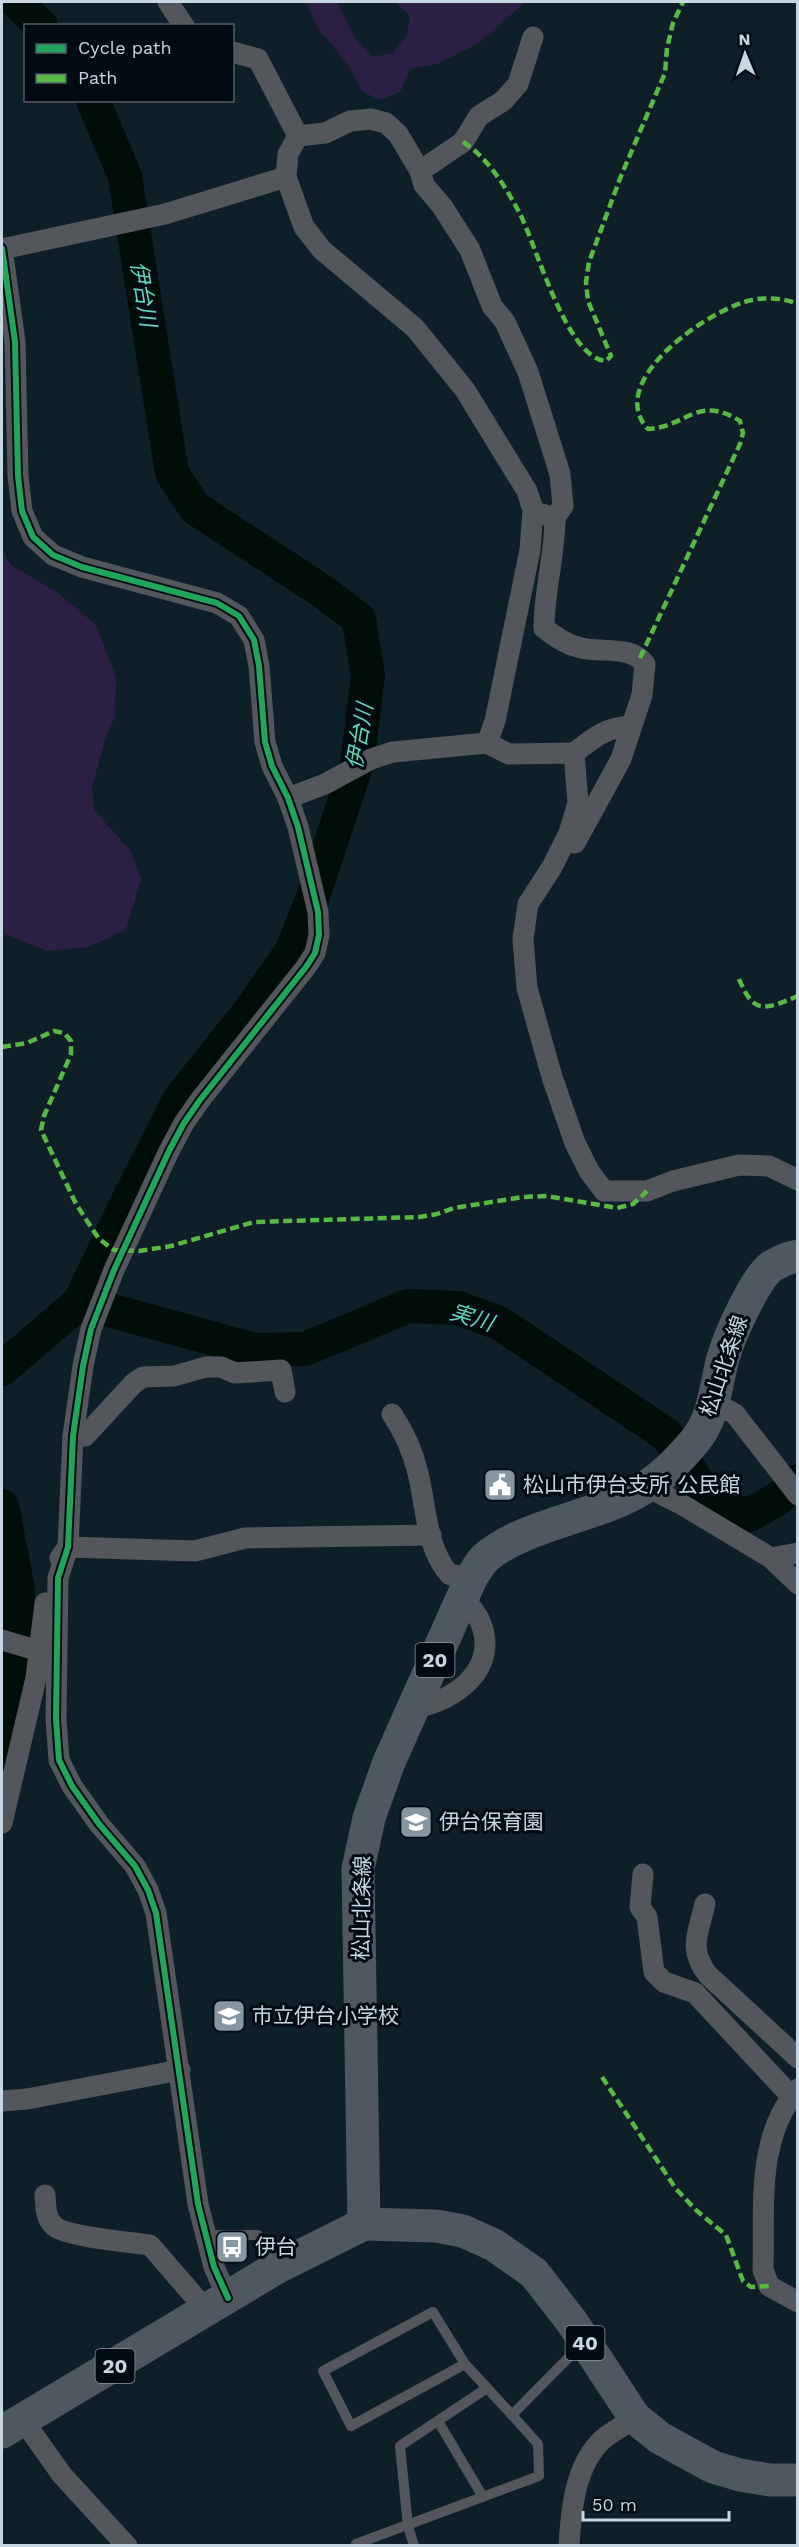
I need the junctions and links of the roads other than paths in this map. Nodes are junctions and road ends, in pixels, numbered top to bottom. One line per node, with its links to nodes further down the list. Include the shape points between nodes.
1 (168, 2): 2 (street)
2 (183, 24)
3 (532, 37): 6 (street, via 518,84 502,102 479,116 463,142)
4 (234, 52): 5 (street, via 258,59)
5 (298, 136): 6 (street, via 325,133 350,121 371,119 386,123 398,134); 7 (street, via 288,154)
6 (420, 171): 10 (street, via 424,185 470,250 492,306 505,322 528,372 560,474 563,506)
7 (286, 177): 8 (street, via 165,214); 9 (street, via 304,226 322,250 415,328 465,390 527,491)
8 (2, 248): 14 (street, via 15,342 18,476 22,511 33,537 53,555 82,567 217,603 239,616 255,640 265,742)
9 (533, 510): 10 (street); 12 (street, via 530,550 495,721)
10 (555, 518): 11 (street, via 544,628 556,639 582,648 632,653 640,658 645,664 642,695)
11 (631, 726): 13 (street, via 601,732); 15 (street, via 621,759 576,842 566,858)
12 (487, 743): 13 (street, via 510,754); 14 (street, via 393,752)
13 (574, 753): 15 (street, via 578,803)
14 (288, 798): 21 (street, via 308,862 318,912 315,953 200,1100 169,1151 91,1329)
15 (552, 867): 16 (street, via 528,904 523,939 527,988 575,1143 604,1191 647,1191 739,1166 769,1166)
16 (798, 1179)
17 (798, 1256): 19 (main road, 松山北条線 / 20, via 771,1267 751,1295 734,1326)
18 (285, 1392): 21 (street, via 281,1370 235,1373 221,1367 206,1367 174,1376 143,1377 85,1436)
19 (715, 1403): 22 (main road, 松山北条線 / 20, via 696,1440); 23 (street, via 735,1414)
20 (392, 1414): 24 (street, via 406,1435 418,1471)
21 (73, 1436): 25 (street)
22 (647, 1487): 27 (street); 29 (main road, 松山北条線 / 20, via 505,1545 484,1559)
23 (795, 1491)
24 (431, 1535): 25 (street, via 245,1538 195,1551); 29 (street, via 440,1564)
25 (68, 1547): 31 (street, via 48,1574); 37 (street, via 58,1578 59,1760 72,1786 135,1866 148,1890 156,1913)
26 (798, 1553): 27 (street)
27 (771, 1558): 28 (street)
28 (798, 1584)
29 (468, 1587): 32 (main road, 松山北条線 / 20); 32 (street, via 480,1621 484,1660 475,1676 455,1691 433,1705)
30 (2, 1640): 31 (street)
31 (33, 1650): 33 (street, via 36,1678)
32 (414, 1708): 41 (main road, 松山北条線 / 20, via 369,1818 358,1869)
33 (2, 1823)
34 (643, 1874): 38 (street, via 640,1907 647,1917 654,1972 664,1982 695,1993)
35 (705, 1904): 36 (street, via 696,1944 698,1963)
36 (798, 2058)
37 (180, 2070): 39 (street); 42 (street, via 198,2204)
38 (794, 2093): 44 (street, via 780,2116 766,2156 764,2270 769,2286)
39 (2, 2101)
40 (45, 2195): 45 (street, via 48,2218 54,2227 150,2245)
41 (364, 2224): 43 (main road, 20); 46 (main road, 40, via 436,2226 463,2231 494,2245 534,2273)
42 (207, 2239): 43 (lane, via 216,2235 258,2235); 45 (street)
43 (276, 2268): 45 (main road, 20)
44 (798, 2302)
45 (217, 2305): 52 (main road, 20)
46 (584, 2341): 49 (lane); 50 (main road, 40)
47 (465, 2364): 47 (lane, via 433,2312 323,2371 351,2426); 48 (lane)
48 (487, 2388): 49 (lane); 51 (lane)
49 (512, 2415): 54 (lane, via 538,2444 539,2476)
50 (635, 2418): 53 (main road, 40, via 660,2438 713,2468 770,2480); 59 (street, via 591,2453 579,2478 570,2516)
51 (438, 2421): 54 (lane); 55 (lane, via 400,2446)
52 (12, 2426): 57 (street)
53 (798, 2480)
54 (483, 2497): 55 (lane)
55 (408, 2526): 56 (lane); 58 (lane)
56 (356, 2544)
57 (127, 2546)
58 (414, 2546)
59 (569, 2546)

